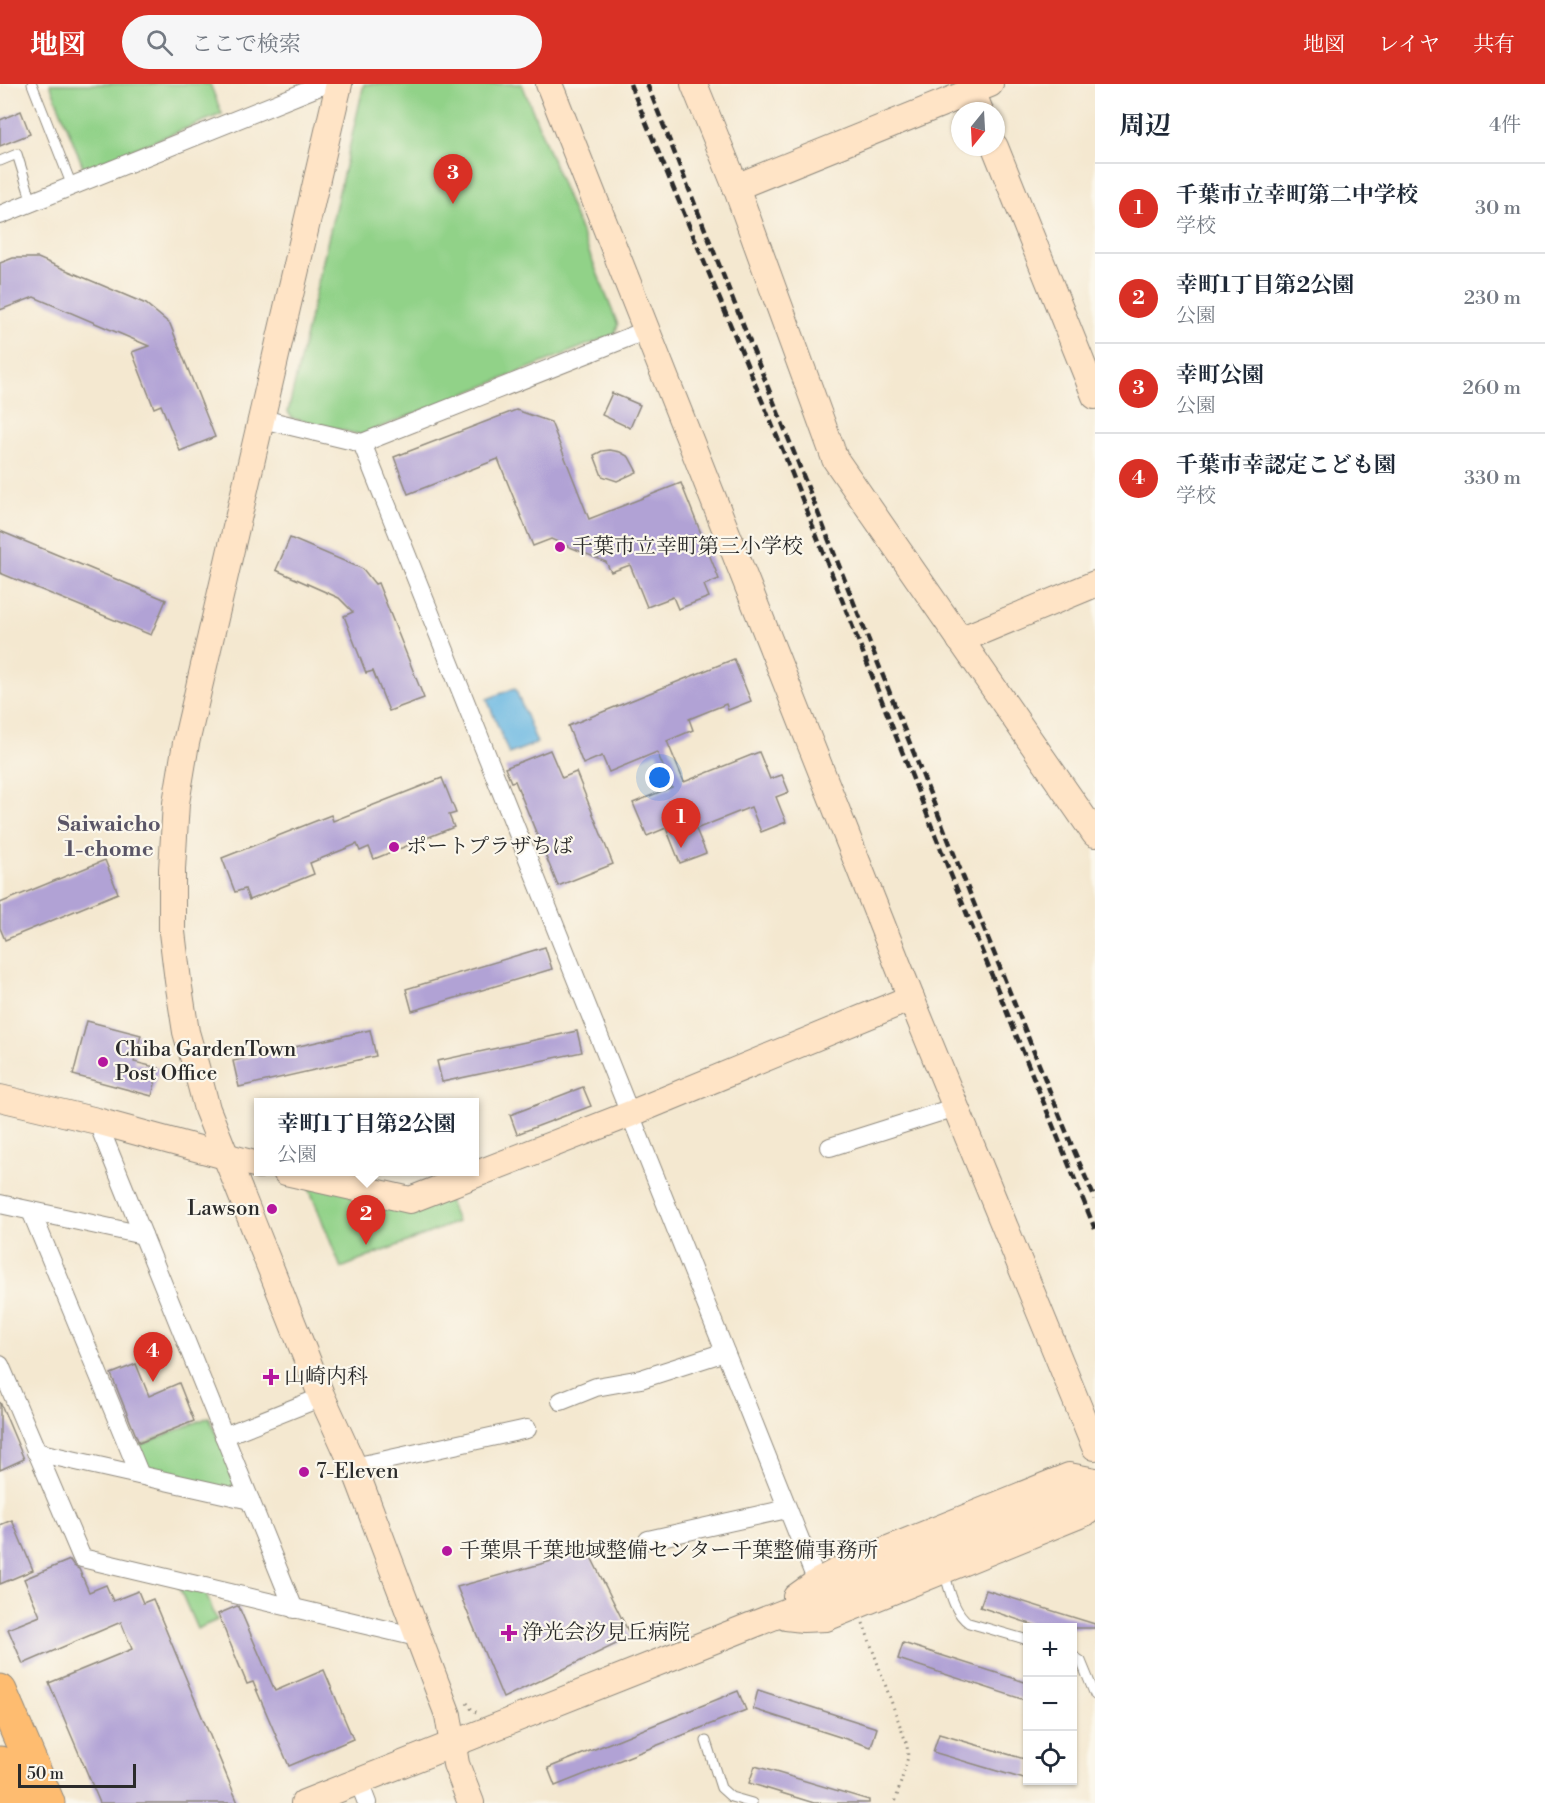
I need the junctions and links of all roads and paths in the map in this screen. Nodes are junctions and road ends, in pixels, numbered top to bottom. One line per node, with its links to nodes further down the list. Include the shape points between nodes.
1 (32, 84): 9 (lane)
2 (325, 84): 9 (street)
3 (339, 84): 15 (street)
4 (549, 84): 13 (street)
5 (694, 84): 10 (street)
6 (981, 95): 10 (street)
7 (999, 156): 14 (street)
8 (0, 161): 11 (lane, via 17,154)
9 (72, 186): 11 (street)
10 (736, 187): 18 (street, via 835,459)
11 (32, 202): 12 (street)
12 (0, 214)
13 (647, 330): 16 (street); 20 (street)
14 (1095, 396)
15 (262, 418): 16 (street); 26 (street, via 186,743 176,802 172,869 172,932 186,1032 207,1109)
16 (362, 442): 23 (street)
17 (1095, 585): 18 (street)
18 (960, 640): 19 (street)
19 (1095, 834)
20 (911, 998): 22 (street); 23 (street)
21 (0, 1098): 24 (street)
22 (956, 1107): 25 (street); 40 (street)
23 (630, 1114): 28 (street); 34 (street)
24 (97, 1121): 26 (street); 33 (street)
25 (830, 1147)
26 (228, 1158): 27 (street); 36 (street)
27 (254, 1164)
28 (479, 1173)
29 (304, 1176): 30 (street, via 410,1200)
30 (471, 1176)
31 (0, 1204): 32 (street)
32 (31, 1211): 33 (street); 43 (street)
33 (142, 1235): 39 (street)
34 (725, 1352): 37 (street, via 641,1379 596,1386); 48 (street)
35 (0, 1365): 41 (street)
36 (322, 1397): 39 (street); 42 (street)
37 (561, 1401)
38 (527, 1429): 42 (street)
39 (224, 1436): 46 (street)
40 (1095, 1446)
41 (36, 1452): 43 (street); 52 (street, via 82,1558)
42 (354, 1467): 55 (street)
43 (140, 1475): 46 (street)
44 (1095, 1480): 51 (street, via 1069,1476 851,1564)
45 (1095, 1489): 54 (street)
46 (250, 1500): 52 (street)
47 (1095, 1502): 50 (street, via 1087,1512)
48 (788, 1509): 49 (street); 51 (street)
49 (648, 1540)
50 (943, 1570): 54 (street, via 826,1618); 56 (lane, via 964,1620)
51 (817, 1582): 54 (street)
52 (294, 1608): 55 (street)
53 (859, 1613): 71 (path, via 907,1745 908,1757)
54 (777, 1616): 63 (street)
55 (417, 1637): 63 (street, via 448,1715)
56 (1023, 1639)
57 (1077, 1658): 60 (lane)
58 (0, 1691): 67 (highway)
59 (463, 1694): 61 (path, via 467,1705)
60 (1095, 1695)
61 (478, 1713)
62 (706, 1741): 70 (lane, via 722,1788 731,1797)
63 (453, 1745): 65 (street); 69 (street)
64 (0, 1762): 66 (highway)
65 (363, 1793): 68 (street)
66 (17, 1803)
67 (48, 1803)
68 (304, 1803)
69 (471, 1803)
70 (752, 1803)
71 (895, 1803)

